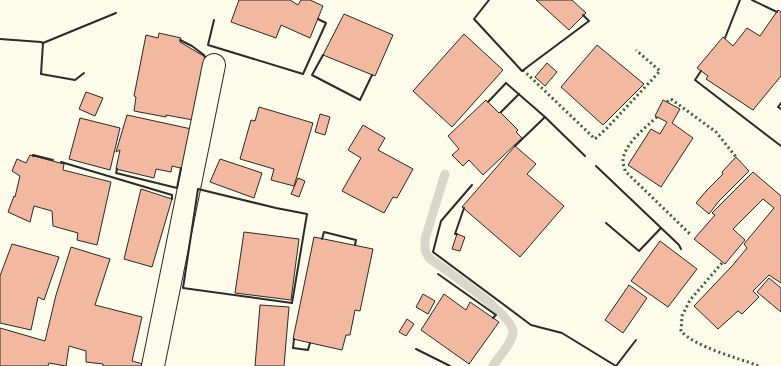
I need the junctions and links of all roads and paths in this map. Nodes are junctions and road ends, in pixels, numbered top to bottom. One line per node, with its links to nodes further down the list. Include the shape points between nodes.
1 (214, 65): 2 (street)
2 (153, 366)

